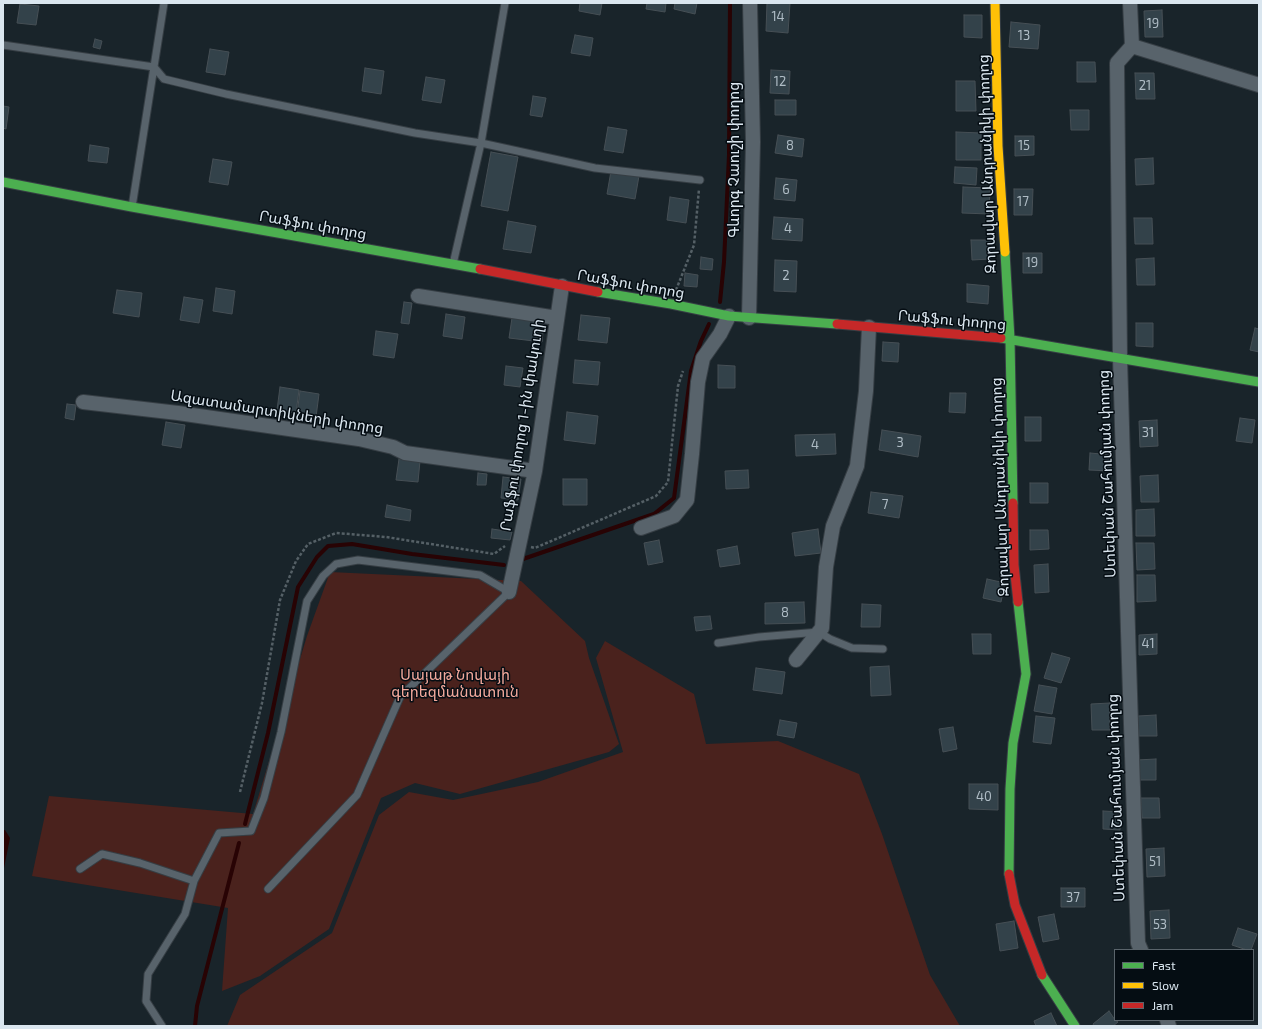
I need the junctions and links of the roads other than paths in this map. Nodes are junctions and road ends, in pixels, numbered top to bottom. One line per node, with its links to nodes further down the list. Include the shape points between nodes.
1 (164, 3): 8 (lane)
2 (505, 3): 10 (lane)
3 (750, 3): 19 (street, Գևորգ Չաուշի փողոց, via 752,142)
4 (995, 3): 21 (main road, Զորավար Անդրանիկի փողոց, via 998,146)
5 (1130, 3): 7 (street)
6 (3, 45): 8 (lane)
7 (1132, 46): 9 (street); 22 (street, Ստեփան Շահումյան փողոց, via 1117,63)
8 (154, 67): 10 (lane, via 164,79 226,94 415,133); 13 (lane)
9 (1259, 85)
10 (480, 143): 11 (lane, via 594,168); 14 (lane)
11 (700, 180)
12 (3, 182): 13 (main road, Րաֆֆու փողոց)
13 (132, 207): 14 (main road, Րաֆֆու փողոց)
14 (453, 264): 15 (main road, Րաֆֆու փողոց)
15 (562, 286): 17 (main road, Րաֆֆու փողոց); 18 (street, Րաֆֆու փողոց 1-ին փակուղի)
16 (418, 296): 18 (street)
17 (729, 316): 19 (main road, Րաֆֆու փողոց); 26 (street, via 703,358 698,382 687,500 674,516)
18 (557, 318): 25 (street, Րաֆֆու փողոց 1-ին փակուղի)
19 (749, 318): 20 (main road, Րաֆֆու փողոց)
20 (869, 326): 21 (main road, Րաֆֆու փողոց); 28 (street, via 866,391 857,466 833,526 826,567 824,616)
21 (1010, 340): 22 (main road, Րաֆֆու փողոց); 37 (main road, Զորավար Անդրանիկի փողոց, via 1014,565 1026,674 1013,743 1008,869 1015,905 1040,972)
22 (1120, 358): 23 (main road, Րաֆֆու փողոց); 35 (street, Ստեփան Շահումյան փողոց, via 1138,943)
23 (1259, 382)
24 (83, 402): 25 (street, Ազատամարտիկների փողոց, via 359,439 393,447 406,453)
25 (535, 471): 27 (street, Րաֆֆու փողոց 1-ին փակուղի)
26 (641, 528)
27 (509, 592): 33 (lane, via 480,575 358,560 336,564 323,576 307,602 281,732 264,798 251,831 219,833); 34 (lane, via 400,697 357,795)
28 (819, 632): 29 (lane); 30 (lane, via 852,648); 31 (street)
29 (718, 643)
30 (883, 649)
31 (796, 660)
32 (80, 868): 33 (lane, via 102,854 140,863)
33 (194, 882): 36 (lane, via 185,914 148,974 146,1001)
34 (268, 889)
35 (1141, 949)
36 (162, 1026)
37 (1075, 1026)

